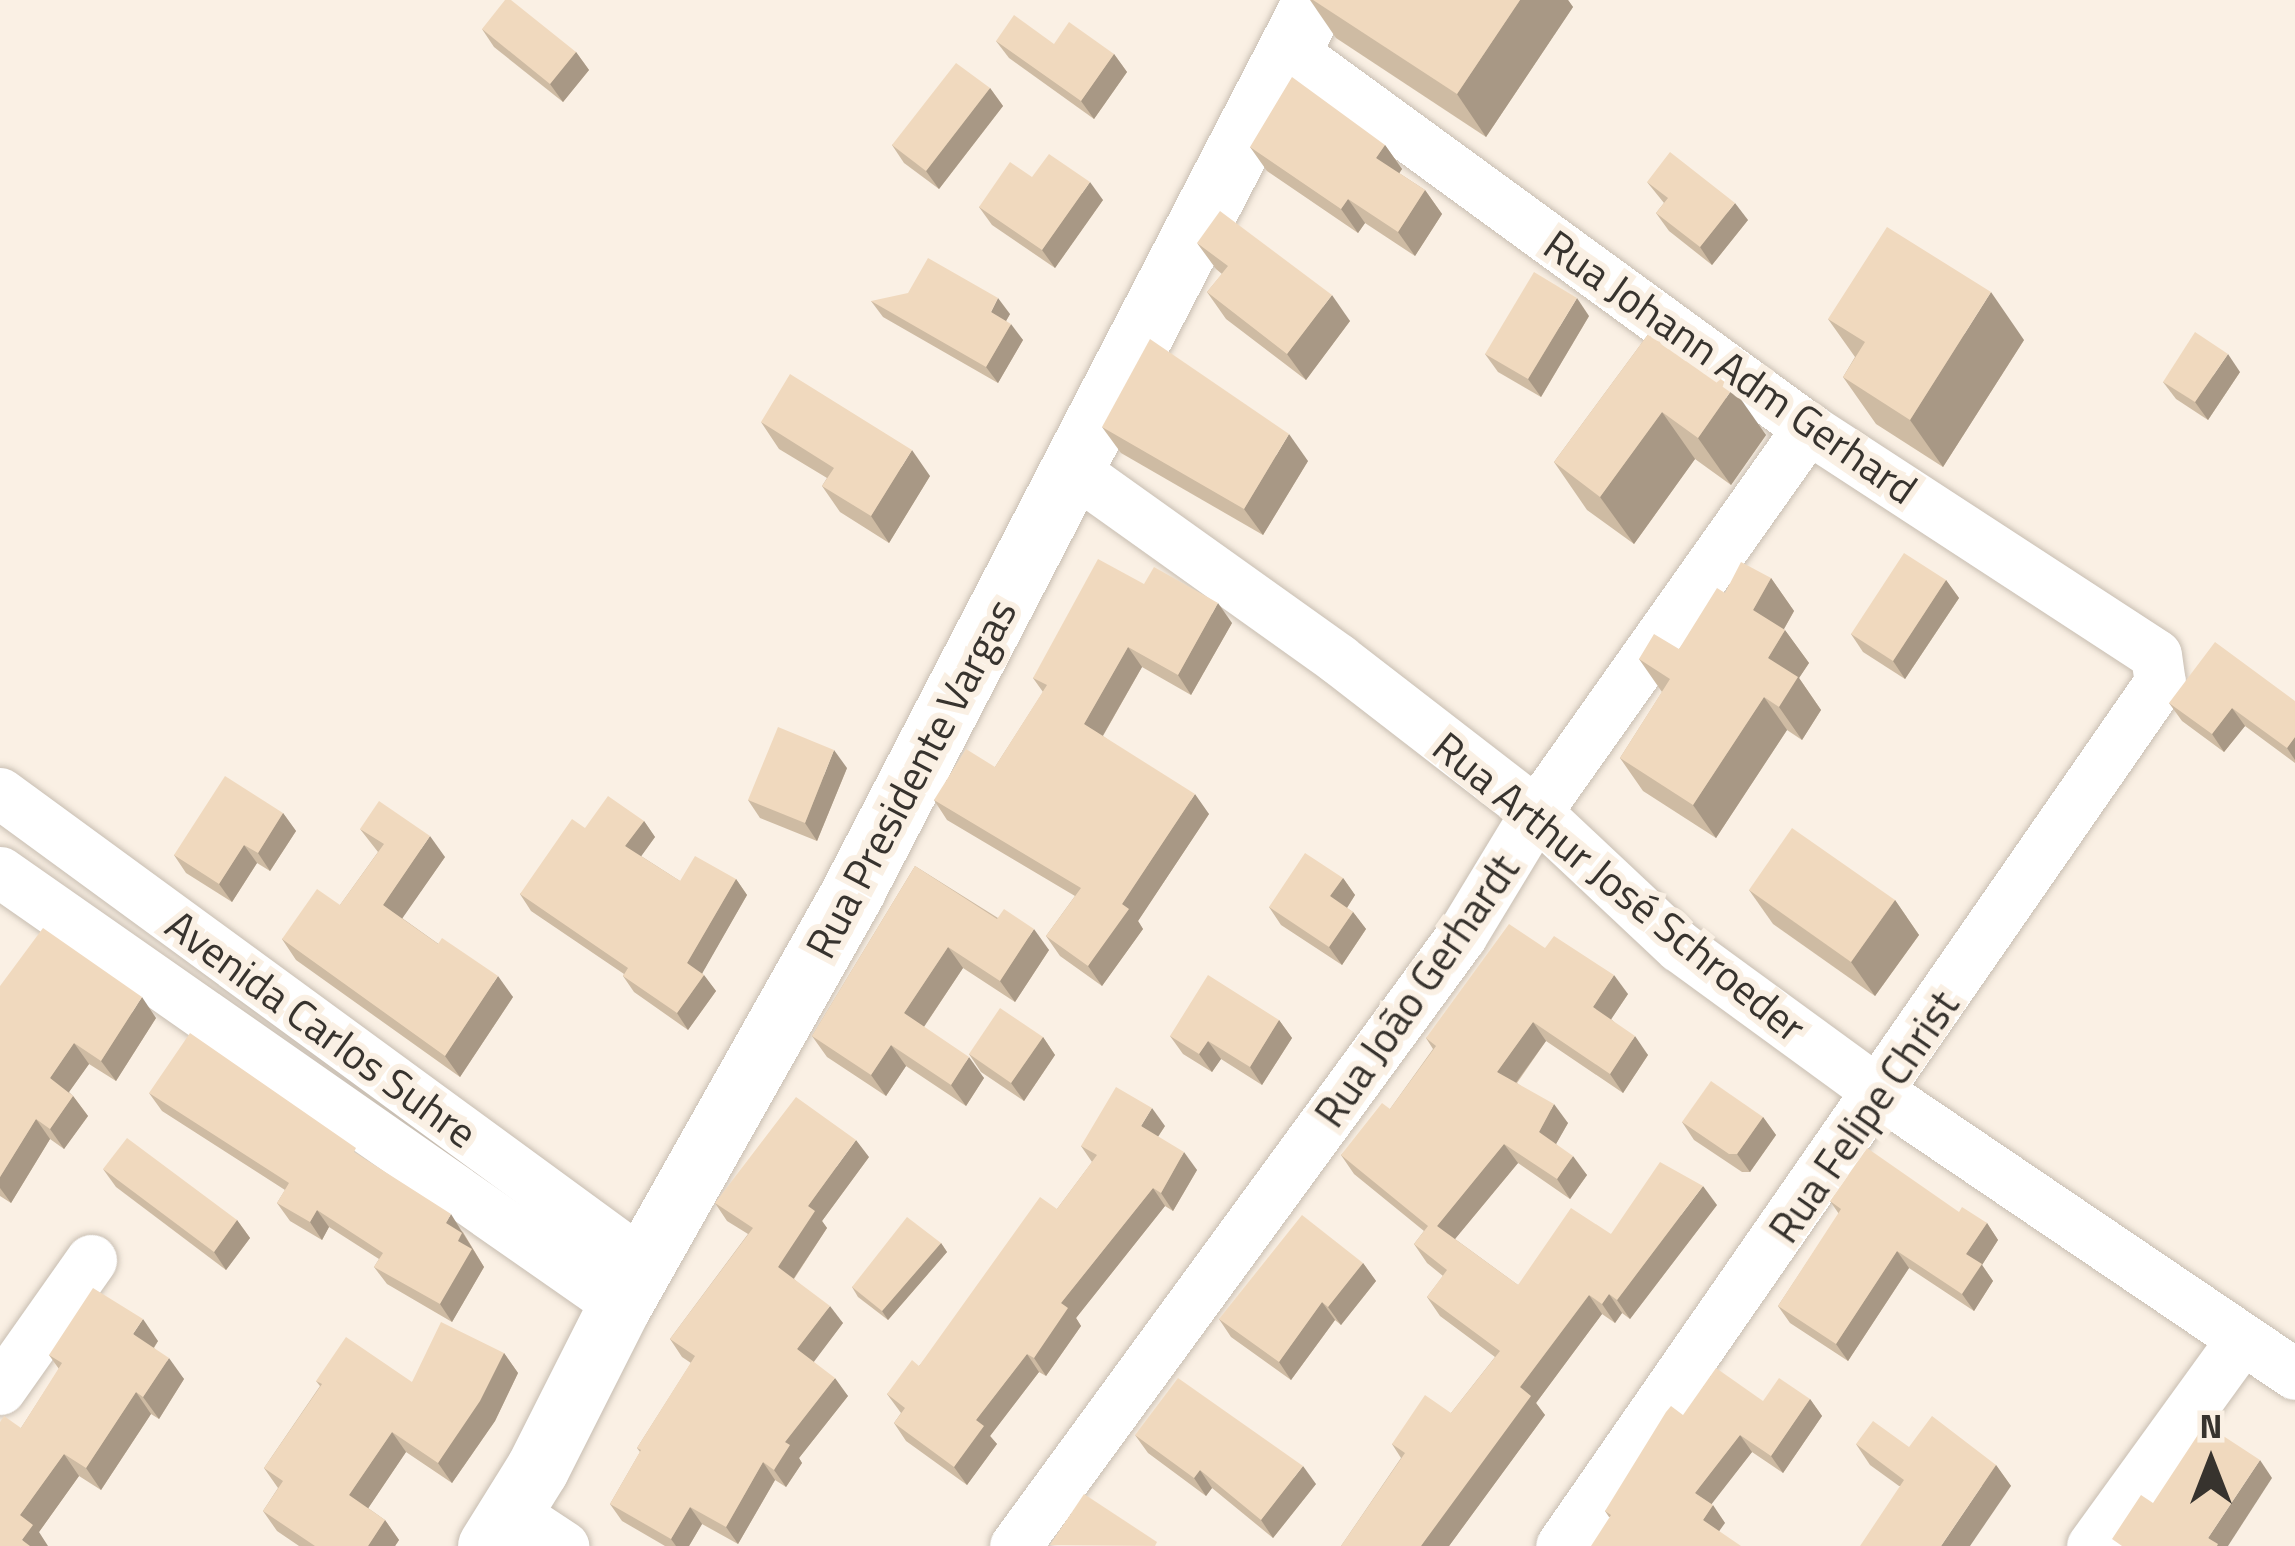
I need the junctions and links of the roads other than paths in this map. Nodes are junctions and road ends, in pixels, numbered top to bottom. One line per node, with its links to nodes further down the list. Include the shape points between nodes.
1 (1303, 26): 2 (street, Rua Johann Adm Gerhard); 3 (main road, Rua Presidente Vargas)
2 (1808, 428): 4 (street, Rua Johann Adm Gerhard, via 2123,628 2156,655); 6 (street, Rua João Gerhardt)
3 (1072, 469): 6 (street, Rua Arthur José Schroeder); 10 (main road, Rua Presidente Vargas, via 854,889)
4 (2160, 682): 8 (street, Rua Felipe Christ)
5 (0, 793): 10 (street, Avenida Carlos Suhre)
6 (1536, 812): 8 (street, Rua Arthur José Schroeder, via 1680,946); 16 (street, Rua João Gerhardt, via 1461,936)
7 (0, 872): 10 (street, Avenida Carlos Suhre)
8 (1880, 1093): 11 (street, Rua Arthur José Schroeder); 17 (street, Rua Felipe Christ)
9 (92, 1260): 13 (street)
10 (632, 1284): 14 (main road, Rua Presidente Vargas)
11 (2241, 1340): 12 (street, Rua Arthur José Schroeder); 18 (street)
12 (2295, 1374)
13 (0, 1389)
14 (500, 1528): 15 (street)
15 (563, 1546)
16 (1015, 1546)
17 (1561, 1546)
18 (2092, 1546)

